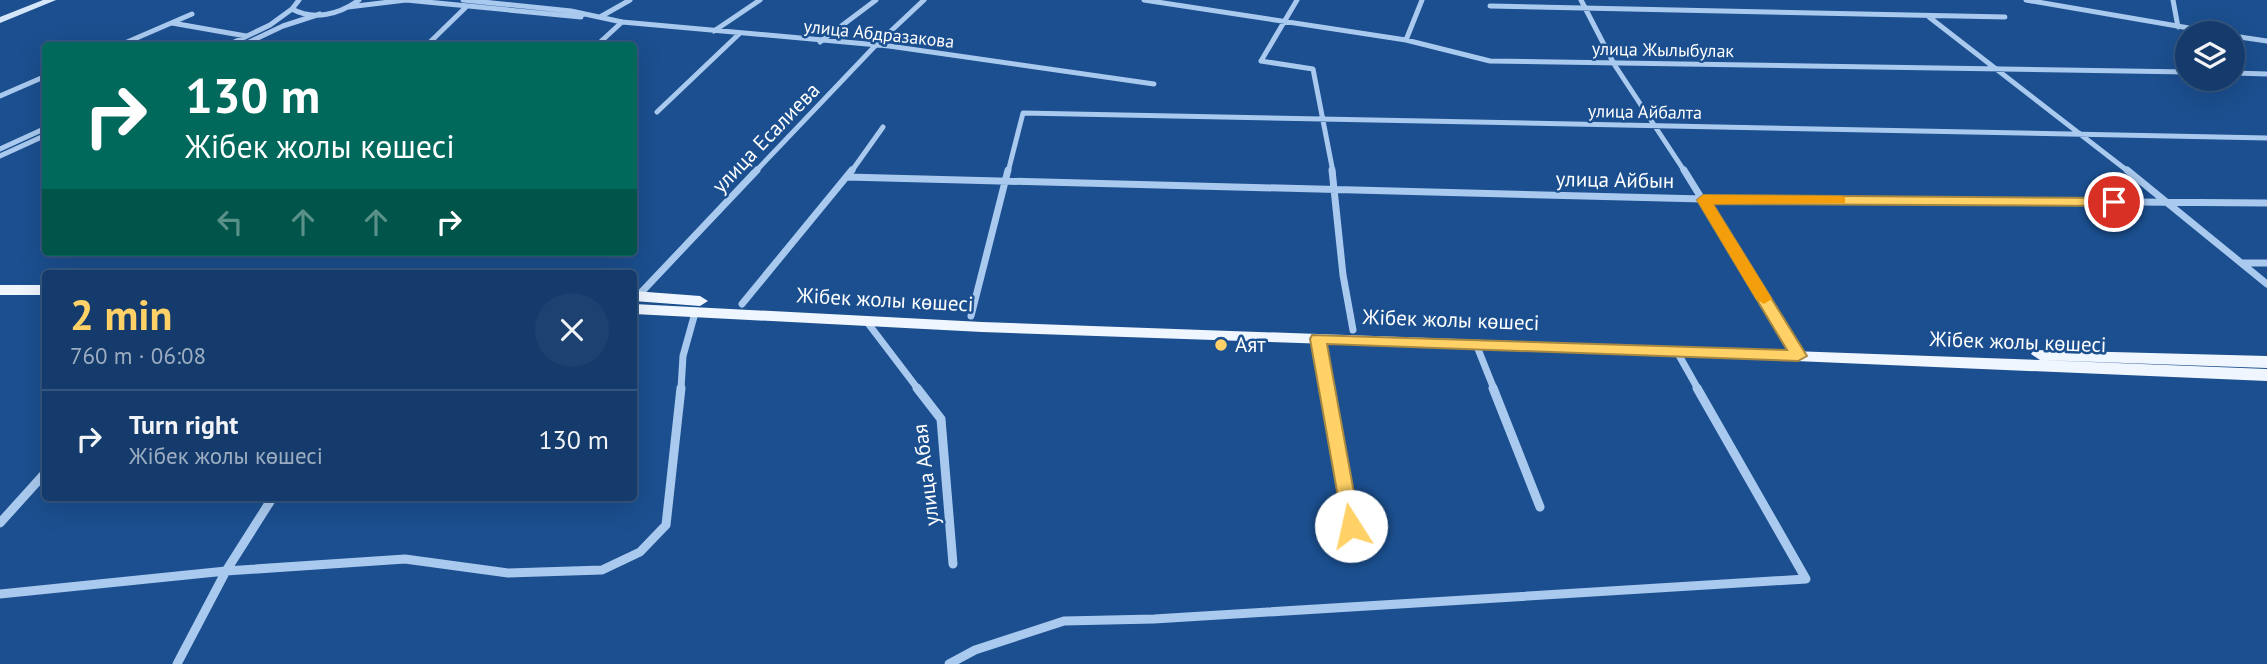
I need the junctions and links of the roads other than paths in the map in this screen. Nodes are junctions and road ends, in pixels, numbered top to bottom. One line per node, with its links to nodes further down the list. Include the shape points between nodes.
1 (51, 0): 28 (main road)
2 (299, 0): 20 (street)
3 (359, 0): 18 (street)
4 (550, 0): 19 (street)
5 (630, 0): 26 (street)
6 (760, 0): 34 (street)
7 (876, 0): 45 (street)
8 (924, 0): 46 (street, улица Есалиева)
9 (1144, 0): 15 (street, улица Жылыбулак)
10 (1297, 0): 31 (street)
11 (1422, 0): 38 (street)
12 (1581, 0): 21 (street)
13 (2026, 0): 33 (street)
14 (2173, 0): 29 (street)
15 (1160, 1): 31 (street, улица Жылыбулак)
16 (465, 3): 18 (street, улица Абдразакова, via 406,0); 19 (street, улица Абдразакова); 22 (street, улица Абдразакова); 43 (street)
17 (1490, 6): 21 (street)
18 (348, 7): 24 (street)
19 (540, 8): 22 (street); 26 (street, улица Абдразакова)
20 (292, 9): 24 (street); 36 (street)
21 (1587, 10): 25 (street); 47 (street)
22 (531, 13): 26 (street, улица Абдразакова)
23 (192, 14): 32 (street)
24 (320, 14): 42 (street)
25 (1928, 16): 27 (street); 48 (street)
26 (600, 17): 30 (street, улица Абдразакова)
27 (2005, 17)
28 (0, 20)
29 (2177, 21)
30 (622, 22): 34 (street, улица Абдразакова); 44 (street)
31 (1285, 22): 38 (street, улица Жылыбулак); 56 (street, via 1261,61 1312,69)
32 (172, 23): 36 (street); 40 (street)
33 (2175, 26)
34 (714, 31): 35 (street, улица Абдразакова)
35 (738, 34): 45 (street, улица Абдразакова); 55 (street)
36 (247, 36): 41 (street)
37 (2245, 38): 39 (street)
38 (1406, 40): 47 (street, улица Жылыбулак, via 1490,61)
39 (2267, 41)
40 (127, 42)
41 (234, 42)
42 (249, 42)
43 (430, 42)
44 (600, 42)
45 (819, 42): 46 (street, улица Абдразакова)
46 (875, 46): 53 (street, улица Абдразакова); 78 (street, улица Есалиева)
47 (1614, 64): 48 (street, улица Жылыбулак); 57 (street)
48 (1994, 68): 49 (street, улица Жылыбулак); 60 (street)
49 (2175, 72)
50 (2245, 74): 51 (street)
51 (2267, 74)
52 (42, 78): 54 (street)
53 (1154, 84)
54 (0, 96)
55 (657, 112)
56 (1322, 120): 57 (street, улица Айбалта); 66 (street, улица Айбалта, via 1023,113); 67 (street)
57 (1655, 126): 60 (street, улица Айбалта); 68 (street)
58 (883, 127): 65 (street)
59 (42, 130): 63 (street)
60 (2079, 135): 62 (street, улица Айбалта); 69 (street)
61 (42, 137): 64 (street)
62 (2267, 138)
63 (0, 149)
64 (0, 156)
65 (847, 177): 66 (street, улица Айбын); 81 (street)
66 (1005, 181): 67 (street, улица Айбын); 83 (street)
67 (1336, 190): 68 (street, улица Айбын); 85 (street)
68 (1703, 200): 69 (street, улица Айбын); 89 (street)
69 (2169, 203): 70 (street, улица Айбын); 71 (street)
70 (2267, 203)
71 (2242, 263): 72 (street); 75 (street)
72 (2267, 263)
73 (0, 279): 74 (main road)
74 (42, 279)
75 (2267, 284)
76 (0, 290): 77 (main road)
77 (42, 290)
78 (637, 297)
79 (637, 300): 81 (main road, Жібек жолы көшесі)
80 (637, 301): 82 (main road, Жібек жолы көшесі)
81 (741, 304): 83 (main road, Жібек жолы көшесі)
82 (695, 313): 84 (main road, Жібек жолы көшесі); 98 (street, via 683,356 666,525 640,552 602,570 508,573 405,559)
83 (971, 316): 85 (main road, Жібек жолы көшесі)
84 (867, 321): 86 (main road, Жібек жолы көшесі); 97 (street, улица Абая, via 941,419)
85 (1353, 330): 89 (main road, Жібек жолы көшесі)
86 (1318, 339): 87 (main road, Жібек жолы көшесі); 96 (street)
87 (1476, 344): 88 (main road, Жібек жолы көшесі); 94 (street)
88 (1676, 350): 89 (main road, Жібек жолы көшесі); 101 (street, via 1806,579 1064,621 975,650)
89 (1795, 350): 90 (main road, Жібек жолы көшесі); 91 (main road, Жібек жолы көшесі)
90 (2267, 362)
91 (2267, 376)
92 (42, 476): 95 (street)
93 (270, 501): 98 (street)
94 (1540, 508)
95 (0, 523)
96 (1351, 526)
97 (953, 564)
98 (226, 571): 99 (street); 100 (street)
99 (0, 594)
100 (177, 664)
101 (949, 664)

